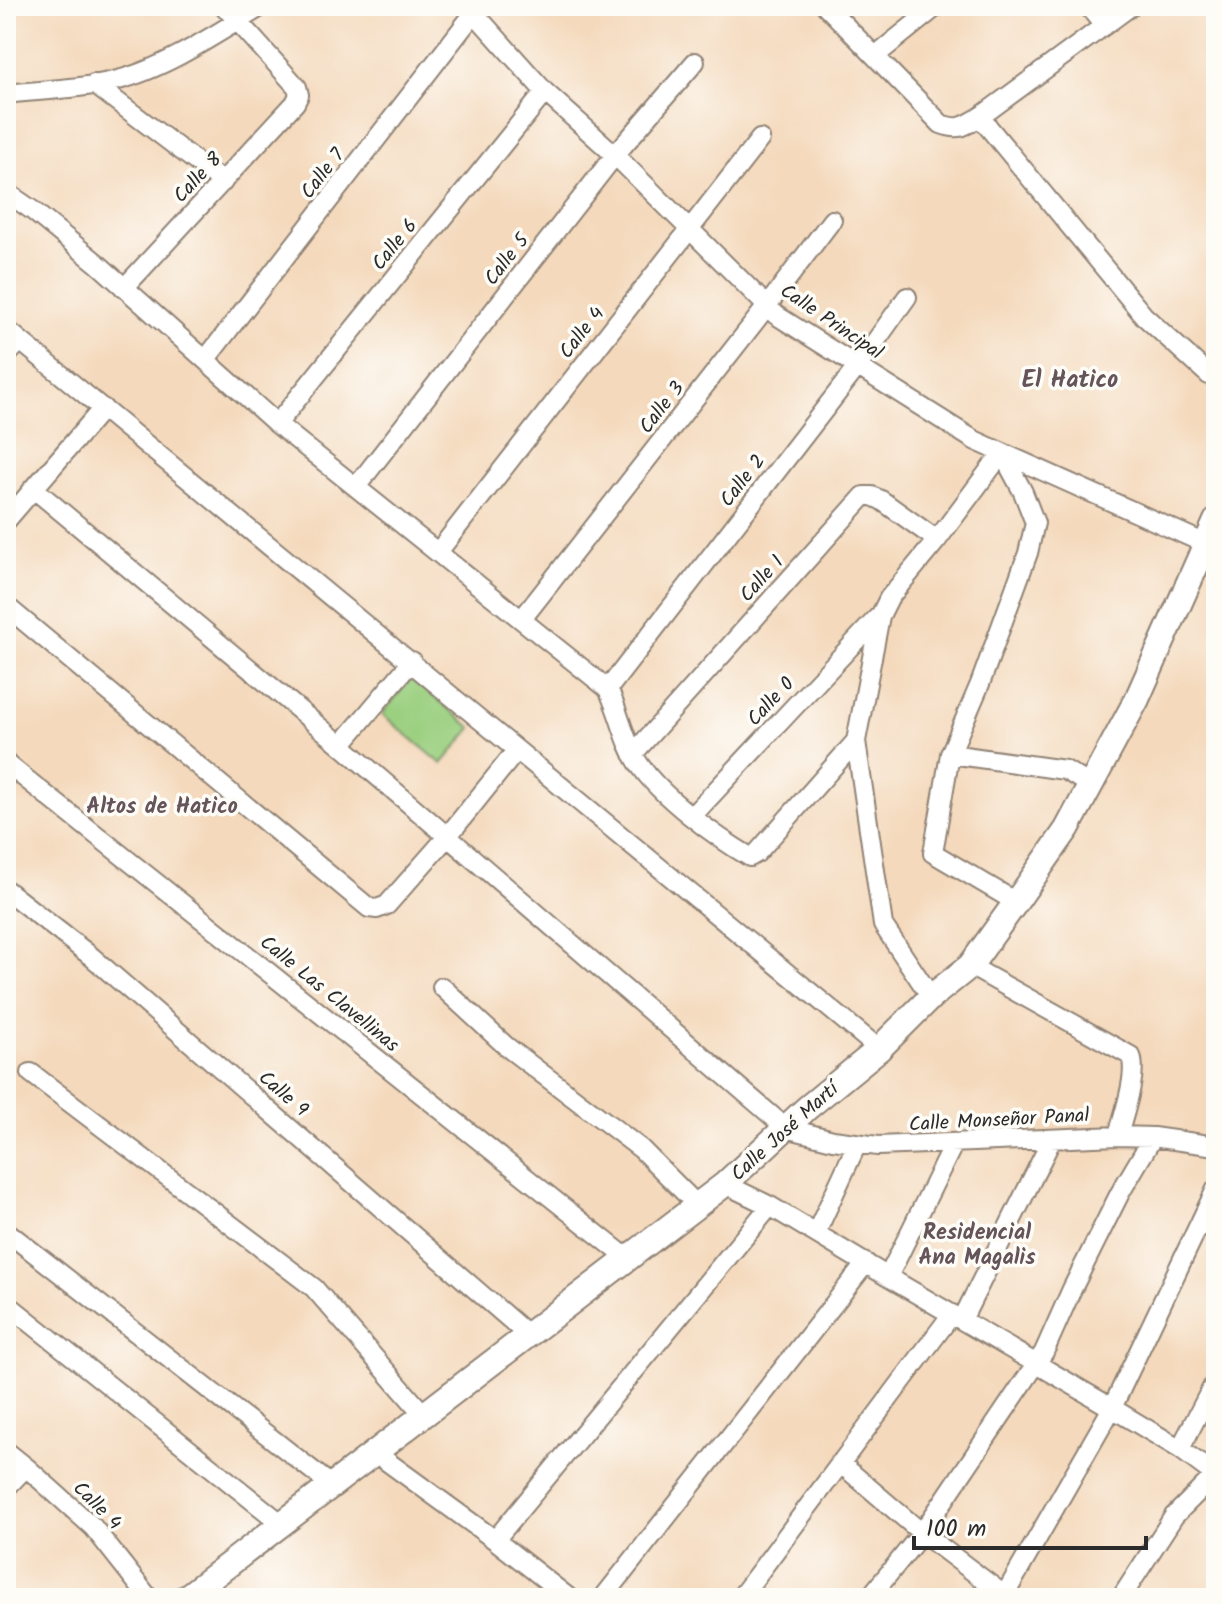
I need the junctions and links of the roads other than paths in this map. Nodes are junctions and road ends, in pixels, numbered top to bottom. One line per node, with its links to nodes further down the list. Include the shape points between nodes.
1 (224, 6): 8 (street)
2 (262, 6): 8 (street)
3 (826, 6): 10 (street)
4 (937, 6): 10 (street)
5 (1088, 6): 9 (street)
6 (1131, 6): 9 (street)
7 (471, 10): 13 (street, Calle Principal); 27 (street, Calle 7)
8 (237, 21): 12 (street, via 160,65); 18 (street, Calle 8, via 299,95)
9 (1104, 26): 15 (street)
10 (875, 56): 15 (street, via 941,124 961,128)
11 (695, 62): 17 (street, Calle 5)
12 (94, 84): 14 (street); 18 (street)
13 (545, 92): 17 (street, Calle Principal); 31 (street, Calle 6)
14 (6, 94)
15 (980, 117): 29 (street, via 1144,316)
16 (760, 139): 21 (street, Calle 4)
17 (615, 155): 21 (street, Calle Principal); 33 (street, Calle 5)
18 (223, 182): 22 (street, Calle 8)
19 (6, 192): 22 (street)
20 (832, 220): 24 (street, Calle 3)
21 (690, 228): 24 (street, Calle Principal); 39 (street, Calle 4)
22 (124, 288): 27 (street)
23 (907, 297): 28 (street, Calle 2)
24 (767, 306): 28 (street, Calle Principal); 42 (street, Calle 3)
25 (13, 335): 26 (street); 30 (street)
26 (6, 356)
27 (206, 359): 31 (street)
28 (858, 366): 32 (street, Calle Principal); 44 (street, Calle 2)
29 (1216, 378)
30 (103, 408): 34 (street); 43 (street)
31 (277, 424): 33 (street)
32 (1002, 453): 37 (street); 38 (street, Calle Principal); 49 (street, via 1035,523)
33 (356, 487): 39 (street)
34 (33, 488): 35 (street); 46 (street)
35 (6, 521)
36 (1216, 521): 38 (main road, Calle José Martí)
37 (937, 540): 41 (street); 48 (street, Calle 1, via 881,500 864,496)
38 (1206, 544): 51 (main road, Calle José Martí, via 1137,699)
39 (438, 552): 42 (street)
40 (6, 606): 53 (street, via 369,908 387,905)
41 (880, 616): 45 (street); 52 (street, Calle 0)
42 (522, 619): 44 (street)
43 (412, 661): 46 (street); 47 (street)
44 (608, 689): 48 (street)
45 (856, 741): 52 (street, via 750,857); 58 (street, via 883,925)
46 (341, 745): 53 (street)
47 (517, 750): 53 (street); 59 (street)
48 (633, 754): 52 (street, via 663,793)
49 (950, 754): 51 (street, via 1065,770); 55 (street, via 933,853)
50 (6, 763): 74 (street, Calle Las Clavellinas)
51 (1090, 785): 55 (main road, Calle José Martí, via 1067,829)
52 (692, 816)
53 (447, 837): 61 (street)
54 (6, 890): 79 (street, Calle 9, via 105,968)
55 (1016, 902): 56 (main road, Calle José Martí)
56 (970, 966): 58 (main road, Calle José Martí); 62 (street, via 1131,1056)
57 (442, 987): 70 (street, via 507,1047 641,1149)
58 (931, 997): 59 (main road, Calle José Martí)
59 (879, 1049): 61 (main road, Calle José Martí)
60 (31, 1073): 83 (street, via 314,1288)
61 (786, 1128): 66 (street, Calle Monseñor Panal); 68 (main road, Calle José Martí)
62 (1118, 1136): 63 (street, Calle Monseñor Panal); 64 (street, Calle Monseñor Panal)
63 (1153, 1137): 67 (street, Calle Monseñor Panal); 80 (street)
64 (1052, 1139): 65 (street, Calle Monseñor Panal); 78 (street)
65 (954, 1143): 66 (street, Calle Monseñor Panal); 76 (street)
66 (857, 1144): 72 (street)
67 (1216, 1146)
68 (725, 1184): 70 (main road, Calle José Martí); 71 (street)
69 (1216, 1189): 82 (street)
70 (697, 1205): 74 (main road, Calle José Martí)
71 (770, 1206): 72 (street); 94 (street)
72 (816, 1233): 75 (street)
73 (8, 1239): 90 (street)
74 (627, 1258): 79 (main road, Calle José Martí)
75 (866, 1263): 76 (street); 99 (street)
76 (888, 1277): 78 (street)
77 (6, 1303): 92 (street)
78 (957, 1317): 80 (street); 87 (street)
79 (528, 1335): 83 (main road, Calle José Martí)
80 (1035, 1363): 82 (street); 93 (street)
81 (1216, 1380): 84 (street)
82 (1112, 1408): 84 (street); 95 (street)
83 (424, 1415): 86 (main road, Calle José Martí)
84 (1180, 1449): 89 (street)
85 (6, 1451): 88 (street, Calle 4)
86 (374, 1452): 90 (main road, Calle José Martí); 94 (street)
87 (840, 1463): 93 (street); 100 (street)
88 (26, 1467): 91 (street); 96 (street, Calle 4, via 93,1527)
89 (1216, 1475): 102 (street, via 1174,1516)
90 (331, 1485): 92 (main road, Calle José Martí)
91 (6, 1488)
92 (282, 1524): 97 (main road, Calle José Martí)
93 (922, 1533): 95 (street); 101 (street)
94 (495, 1540): 98 (street)
95 (1005, 1597)
96 (149, 1598)
97 (185, 1598)
98 (569, 1598)
99 (603, 1598)
100 (740, 1598)
101 (869, 1598)
102 (1121, 1598)

